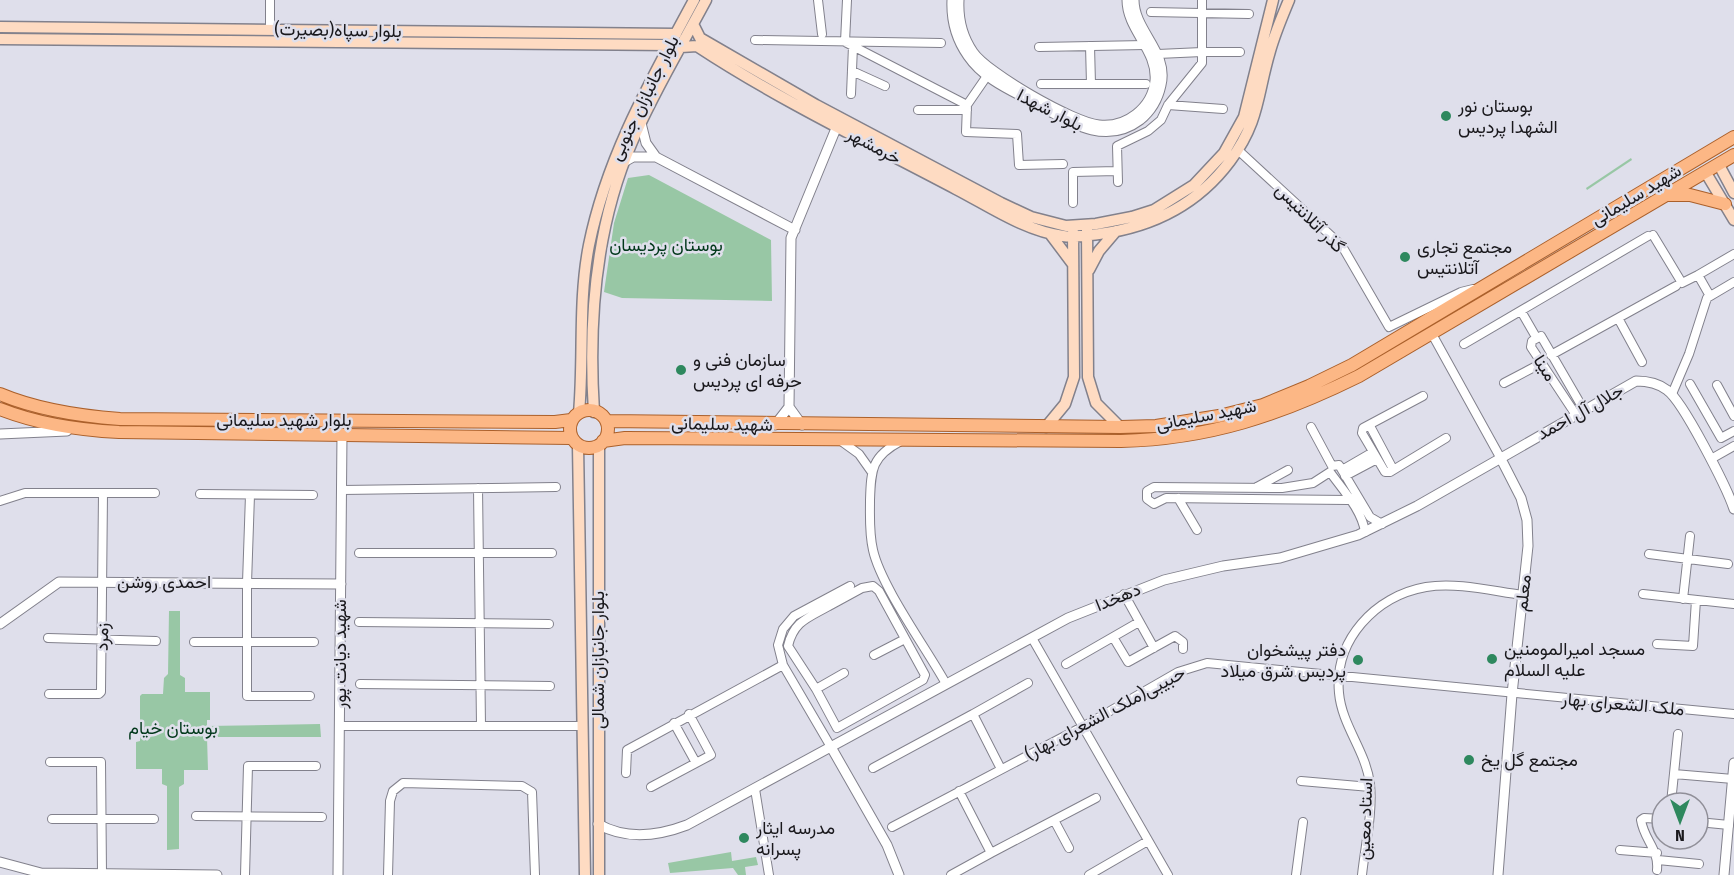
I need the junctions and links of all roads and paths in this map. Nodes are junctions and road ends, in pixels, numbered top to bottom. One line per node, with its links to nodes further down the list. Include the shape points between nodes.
1 (270, 0): 19 (street)
2 (694, 0): 20 (main road, بلوار جانبازان جنوبی)
3 (706, 0): 16 (main road, بلوار جانبازان جنوبی)
4 (818, 0): 22 (street)
5 (847, 0): 29 (street)
6 (952, 0): 40 (street, بلوار شهدا, via 953,27 960,44)
7 (959, 0): 50 (street, بلوار شهدا, via 960,25 985,66)
8 (1127, 0): 21 (street, بلوار شهدا, via 1132,23)
9 (1134, 0): 21 (street, بلوار شهدا)
10 (1202, 0): 14 (street)
11 (1273, 0): 72 (main road, خرمشهر, via 1244,117 1211,169 1194,185 1154,210)
12 (1289, 0): 54 (main road, خرمشهر, via 1269,54 1261,98)
13 (1151, 12): 14 (street)
14 (1202, 13): 15 (street); 36 (street)
15 (1249, 14)
16 (693, 24): 28 (main road); 32 (main road, بلوار جانبازان جنوبی)
17 (0, 27): 18 (main road, بلوار سپاه(بصیرت))
18 (100, 27): 19 (main road, بلوار سپاه(بصیرت)); 25 (main road)
19 (270, 29): 23 (main road, بلوار سپاه(بصیرت)); 27 (main road)
20 (676, 33): 23 (main road, بلوار سپاه(بصیرت)); 32 (main road, بلوار جانبازان جنوبی)
21 (1142, 33): 31 (street, بلوار شهدا); 38 (street, بلوار شهدا)
22 (822, 34)
23 (493, 37): 27 (main road, بلوار سپاه(بصیرت)); 32 (main road, بلوار سپاه(بصیرت))
24 (0, 39): 25 (main road, بلوار سپاه(بصیرت))
25 (100, 39): 27 (main road, بلوار سپاه(بصیرت))
26 (755, 40): 29 (street)
27 (269, 41)
28 (696, 41): 32 (main road); 52 (main road, خرمشهر); 73 (main road, خرمشهر, via 1001,203)
29 (845, 42): 30 (street); 33 (street)
30 (941, 44)
31 (1145, 45): 35 (street); 38 (street, بلوار شهدا)
32 (675, 46): 51 (main road, بلوار جانبازان جنوبی); 104 (main road, بلوار جانبازان جنوبی, via 621,138 598,208 583,290)
33 (853, 46): 39 (street); 47 (street)
34 (1039, 46): 35 (street)
35 (1090, 46): 42 (street)
36 (1202, 52): 37 (street); 38 (street); 46 (street, via 1202,63)
37 (1240, 52)
38 (1154, 55): 50 (street, بلوار شهدا, via 1162,83 1157,100 1147,115 1132,126 1116,132 1098,132)
39 (852, 71): 44 (street); 45 (street)
40 (987, 76): 47 (street); 50 (street, بلوار شهدا)
41 (1041, 84): 42 (street)
42 (1091, 84): 43 (street)
43 (1146, 84)
44 (885, 86)
45 (851, 94)
46 (1168, 105): 48 (street); 62 (street, via 1161,120 1148,131 1117,146)
47 (967, 107): 49 (street); 60 (street, via 966,132 1017,134 1019,165)
48 (1223, 109)
49 (918, 110)
50 (1060, 113)
51 (641, 123): 57 (street, via 646,143); 59 (main road, بلوار جانبازان جنوبی)
52 (837, 126): 71 (street); 75 (main road, خرمشهر, via 998,212)
53 (1734, 136): 55 (main road, شهید سلیمانی)
54 (1238, 150): 74 (main road, خرمشهر, via 1218,176 1180,207 1158,219); 82 (street, گذر آتلانتیس, via 1342,246 1389,327 1461,292)
55 (1710, 151): 58 (main road, شهید سلیمانی); 61 (main road)
56 (1734, 155): 61 (main road)
57 (656, 157): 59 (street, via 633,157); 71 (street)
58 (1697, 158): 63 (main road); 82 (main road, شهید سلیمانی)
59 (624, 162): 102 (main road, بلوار جانبازان جنوبی, via 599,249 594,291)
60 (1063, 164)
61 (1719, 165): 63 (main road); 65 (main road)
62 (1117, 171): 64 (street); 68 (street, via 1073,172)
63 (1706, 173): 66 (main road); 67 (main road, شهید سلیمانی)
64 (1118, 182)
65 (1731, 188): 66 (main road, via 1720,183)
66 (1717, 190): 69 (main road)
67 (1668, 195): 69 (main road, via 1690,195); 87 (main road, شهید سلیمانی)
68 (1073, 203)
69 (1725, 204): 70 (main road)
70 (1734, 220)
71 (795, 230): 100 (street, via 791,238)
72 (1087, 230): 73 (main road, خرمشهر); 74 (main road, خرمشهر); 78 (main road)
73 (1073, 231): 75 (main road, خرمشهر); 77 (main road)
74 (1116, 231): 78 (main road, via 1099,250)
75 (1048, 233): 77 (main road)
76 (1734, 254): 79 (street)
77 (1073, 265): 112 (main road, via 1074,377 1065,404)
78 (1087, 273): 110 (main road, via 1090,390 1096,403)
79 (1698, 275): 83 (street); 84 (street, via 1682,283 1651,236)
80 (1734, 282): 83 (street)
81 (1676, 286): 85 (street)
82 (1483, 287): 86 (main road, شهید سلیمانی)
83 (1710, 296): 97 (street)
84 (1521, 311): 88 (street); 89 (street)
85 (1618, 318): 90 (street); 91 (street)
86 (1425, 322): 87 (main road); 110 (main road, شهید سلیمانی, via 1352,365 1263,405 1219,417 1156,426)
87 (1432, 334): 121 (main road, شهید سلیمانی, via 1313,399 1222,430 1158,440); 126 (street, معلم)
88 (1536, 337): 90 (street, مینا, via 1541,336); 92 (street, مینا, via 1532,347)
89 (1464, 344)
90 (1551, 355): 103 (street, مینا)
91 (1642, 362)
92 (1542, 363): 93 (street); 103 (street, مینا)
93 (1504, 383)
94 (1690, 384): 115 (street, via 1721,438)
95 (1717, 385): 105 (street)
96 (0, 394): 99 (main road, بلوار شهید سلیمانی)
97 (1672, 394): 103 (street, جلال آل احمد, via 1659,385 1636,381); 127 (street)
98 (1423, 396): 111 (street)
99 (15, 400): 101 (main road); 106 (main road, بلوار شهید سلیمانی, via 84,417)
100 (789, 407): 108 (street); 109 (street)
101 (2, 412): 114 (main road, بلوار شهید سلیمانی)
102 (594, 412): 104 (main road); 107 (main road)
103 (1580, 413): 126 (street, جلال آل احمد)
104 (575, 416): 106 (main road, بلوار شهید سلیمانی, via 555,422); 122 (main road)
105 (1734, 416)
106 (267, 420): 116 (main road)
107 (608, 422): 108 (main road, شهید سلیمانی); 123 (main road, via 609,431)
108 (775, 424): 109 (main road, شهید سلیمانی)
109 (802, 425): 112 (main road, شهید سلیمانی)
110 (1120, 426): 112 (main road, شهید سلیمانی)
111 (1370, 426): 125 (street, via 1363,428 1362,433); 128 (street)
112 (1046, 427)
113 (1311, 427): 130 (street, via 1332,466)
114 (82, 430): 116 (main road, بلوار شهید سلیمانی); 117 (street)
115 (1734, 431)
116 (267, 433): 118 (main road, بلوار شهید سلیمانی)
117 (0, 434)
118 (342, 434): 122 (main road, بلوار شهید سلیمانی); 135 (street, شهید دیانت پور)
119 (1446, 438): 128 (street)
120 (839, 439): 121 (main road, شهید سلیمانی); 123 (main road, شهید سلیمانی, via 625,438); 131 (street, via 859,454)
121 (904, 440): 131 (street, via 882,452)
122 (574, 442): 123 (main road, via 586,447); 204 (main road, بلوار جانبازان شمالی)
123 (601, 443): 234 (main road, بلوار جانبازان شمالی)
124 (1734, 446): 127 (street)
125 (1375, 455): 128 (street, via 1385,472); 130 (street)
126 (1500, 457): 146 (street, دهخدا); 162 (street, معلم, via 1527,519)
127 (1711, 459): 145 (street)
128 (1393, 469)
129 (1288, 470): 134 (street)
130 (1342, 470): 141 (street)
131 (871, 471): 189 (street, via 870,532 881,572)
132 (556, 487): 133 (street)
133 (478, 488): 135 (street); 150 (street)
134 (1255, 488): 142 (street, via 1154,487 1147,491 1147,499 1154,504); 143 (street, via 1303,486 1330,472)
135 (342, 490): 158 (street, شهید دیانت پور)
136 (103, 493): 137 (street); 144 (street, via 25,493); 156 (street, زمرد)
137 (155, 493)
138 (200, 494): 139 (street)
139 (250, 495): 140 (street); 157 (street)
140 (313, 495)
141 (1357, 496): 143 (street); 146 (street, via 1370,517)
142 (1178, 498): 143 (street); 147 (street)
143 (1349, 500): 148 (street)
144 (0, 501)
145 (1734, 509)
146 (1382, 524): 148 (street, دهخدا)
147 (1197, 530)
148 (1365, 532): 160 (street, دهخدا, via 1280,558 1198,570)
149 (1690, 536): 154 (street)
150 (479, 552): 151 (street); 152 (street); 169 (street)
151 (359, 553)
152 (552, 553)
153 (1649, 554): 154 (street)
154 (1687, 559): 155 (street); 163 (street)
155 (1728, 564)
156 (103, 582): 157 (street, احمدی روشن); 170 (street, احمدی روشن, via 59,582); 175 (street, زمرد)
157 (247, 583): 158 (street, احمدی روشن); 178 (street)
158 (341, 584): 203 (street, شهید دیانت پور)
159 (850, 586): 165 (street)
160 (1124, 594): 168 (street); 174 (street, دهخدا)
161 (1643, 594): 163 (street)
162 (1522, 595): 188 (street, استاد معین, via 1428,586 1391,599 1351,637); 196 (street, معلم)
163 (1683, 598): 164 (street)
164 (1696, 600): 166 (street); 181 (street, via 1693,646)
165 (827, 603): 176 (street, via 873,586); 186 (street, via 794,616 783,629 778,645); 194 (street, via 792,630 788,646)
166 (1734, 604)
167 (359, 622): 169 (street)
168 (1139, 622): 172 (street); 182 (street)
169 (480, 623): 171 (street); 192 (street)
170 (0, 624)
171 (549, 624)
172 (1113, 637): 182 (street, via 1128,662); 185 (street)
173 (48, 638): 175 (street)
174 (1032, 638): 189 (street, دهخدا); 205 (street)
175 (101, 639): 177 (street); 195 (street, زمرد, via 101,692)
176 (905, 639): 184 (street); 194 (street, via 925,675 923,680 837,728)
177 (156, 641)
178 (246, 641): 179 (street); 180 (street); 197 (street, via 247,696)
179 (194, 642)
180 (314, 642)
181 (1657, 644)
182 (1154, 648): 183 (street, via 1174,636 1183,642)
183 (1183, 649)
184 (874, 655)
185 (1066, 664)
186 (783, 665): 198 (street); 207 (street)
187 (844, 674): 194 (street)
188 (1339, 677): 196 (street, حبیبی(ملک الشعرای بهار)); 205 (street, حبیبی(ملک الشعرای بهار), via 1200,664 1178,672); 219 (street, استاد معین, via 1342,712 1365,759)
189 (945, 682): 207 (street, دهخدا)
190 (1028, 683): 199 (street)
191 (360, 684): 192 (street)
192 (481, 686): 193 (street); 202 (street)
193 (550, 686)
194 (816, 689)
195 (49, 694)
196 (1512, 694): 200 (street, ملک الشعرای بهار); 263 (street, معلم)
197 (310, 696)
198 (689, 714): 201 (street); 209 (street, via 711,755)
199 (973, 714): 212 (street); 213 (street)
200 (1734, 714)
201 (674, 723): 209 (street); 214 (street, via 627,750)
202 (481, 725): 203 (street); 204 (street)
203 (340, 726): 251 (street, شهید دیانت پور)
204 (583, 726): 254 (main road, بلوار جانبازان شمالی)
205 (1084, 726): 213 (street, حبیبی(ملک الشعرای بهار)); 237 (street)
206 (1678, 734): 215 (street)
207 (831, 747): 220 (street, دهخدا); 257 (street, via 887,845)
208 (50, 762): 227 (street, via 101,762)
209 (696, 763): 218 (street)
210 (1734, 763): 216 (street)
211 (316, 766): 225 (street, via 248,766)
212 (873, 768)
213 (1001, 769): 221 (street, حبیبی(ملک الشعرای بهار))
214 (626, 773)
215 (1674, 774): 216 (street); 222 (street)
216 (1733, 779): 235 (street)
217 (1301, 781): 219 (street)
218 (651, 787)
219 (1370, 787): 262 (street, استاد معین)
220 (755, 789): 234 (street, دهخدا, via 667,832 628,834); 256 (street)
221 (959, 791): 236 (street, حبیبی(ملک الشعرای بهار)); 242 (street)
222 (1672, 791)
223 (1096, 798): 231 (street)
224 (196, 816): 225 (street)
225 (247, 816): 226 (street); 250 (street)
226 (322, 817)
227 (102, 818): 229 (street); 230 (street); 247 (street)
228 (1650, 818): 238 (street, via 1641,820)
229 (52, 819)
230 (154, 819)
231 (1054, 820): 239 (street); 242 (street)
232 (1303, 822): 261 (street)
233 (1710, 823): 235 (street)
234 (598, 824): 255 (main road, بلوار جانبازان شمالی)
235 (1729, 825): 264 (street)
236 (892, 827)
237 (1146, 842): 259 (street); 260 (street)
238 (1650, 843)
239 (1069, 848)
240 (1620, 850): 243 (street)
241 (1655, 851): 243 (street)
242 (991, 853): 258 (street)
243 (1658, 857): 245 (street); 246 (street)
244 (0, 862): 248 (street)
245 (1699, 864)
246 (1657, 870)
247 (102, 873): 248 (street); 249 (street)
248 (49, 874)
249 (217, 875)
250 (245, 875)
251 (338, 875)
252 (388, 875): 253 (street, via 390,801 393,791 403,783 522,786 532,792)
253 (535, 875)
254 (585, 875)
255 (599, 875)
256 (769, 875)
257 (899, 875)
258 (951, 875)
259 (1089, 875)
260 (1167, 875)
261 (1296, 875)
262 (1362, 875)
263 (1497, 875)
264 (1724, 875)

